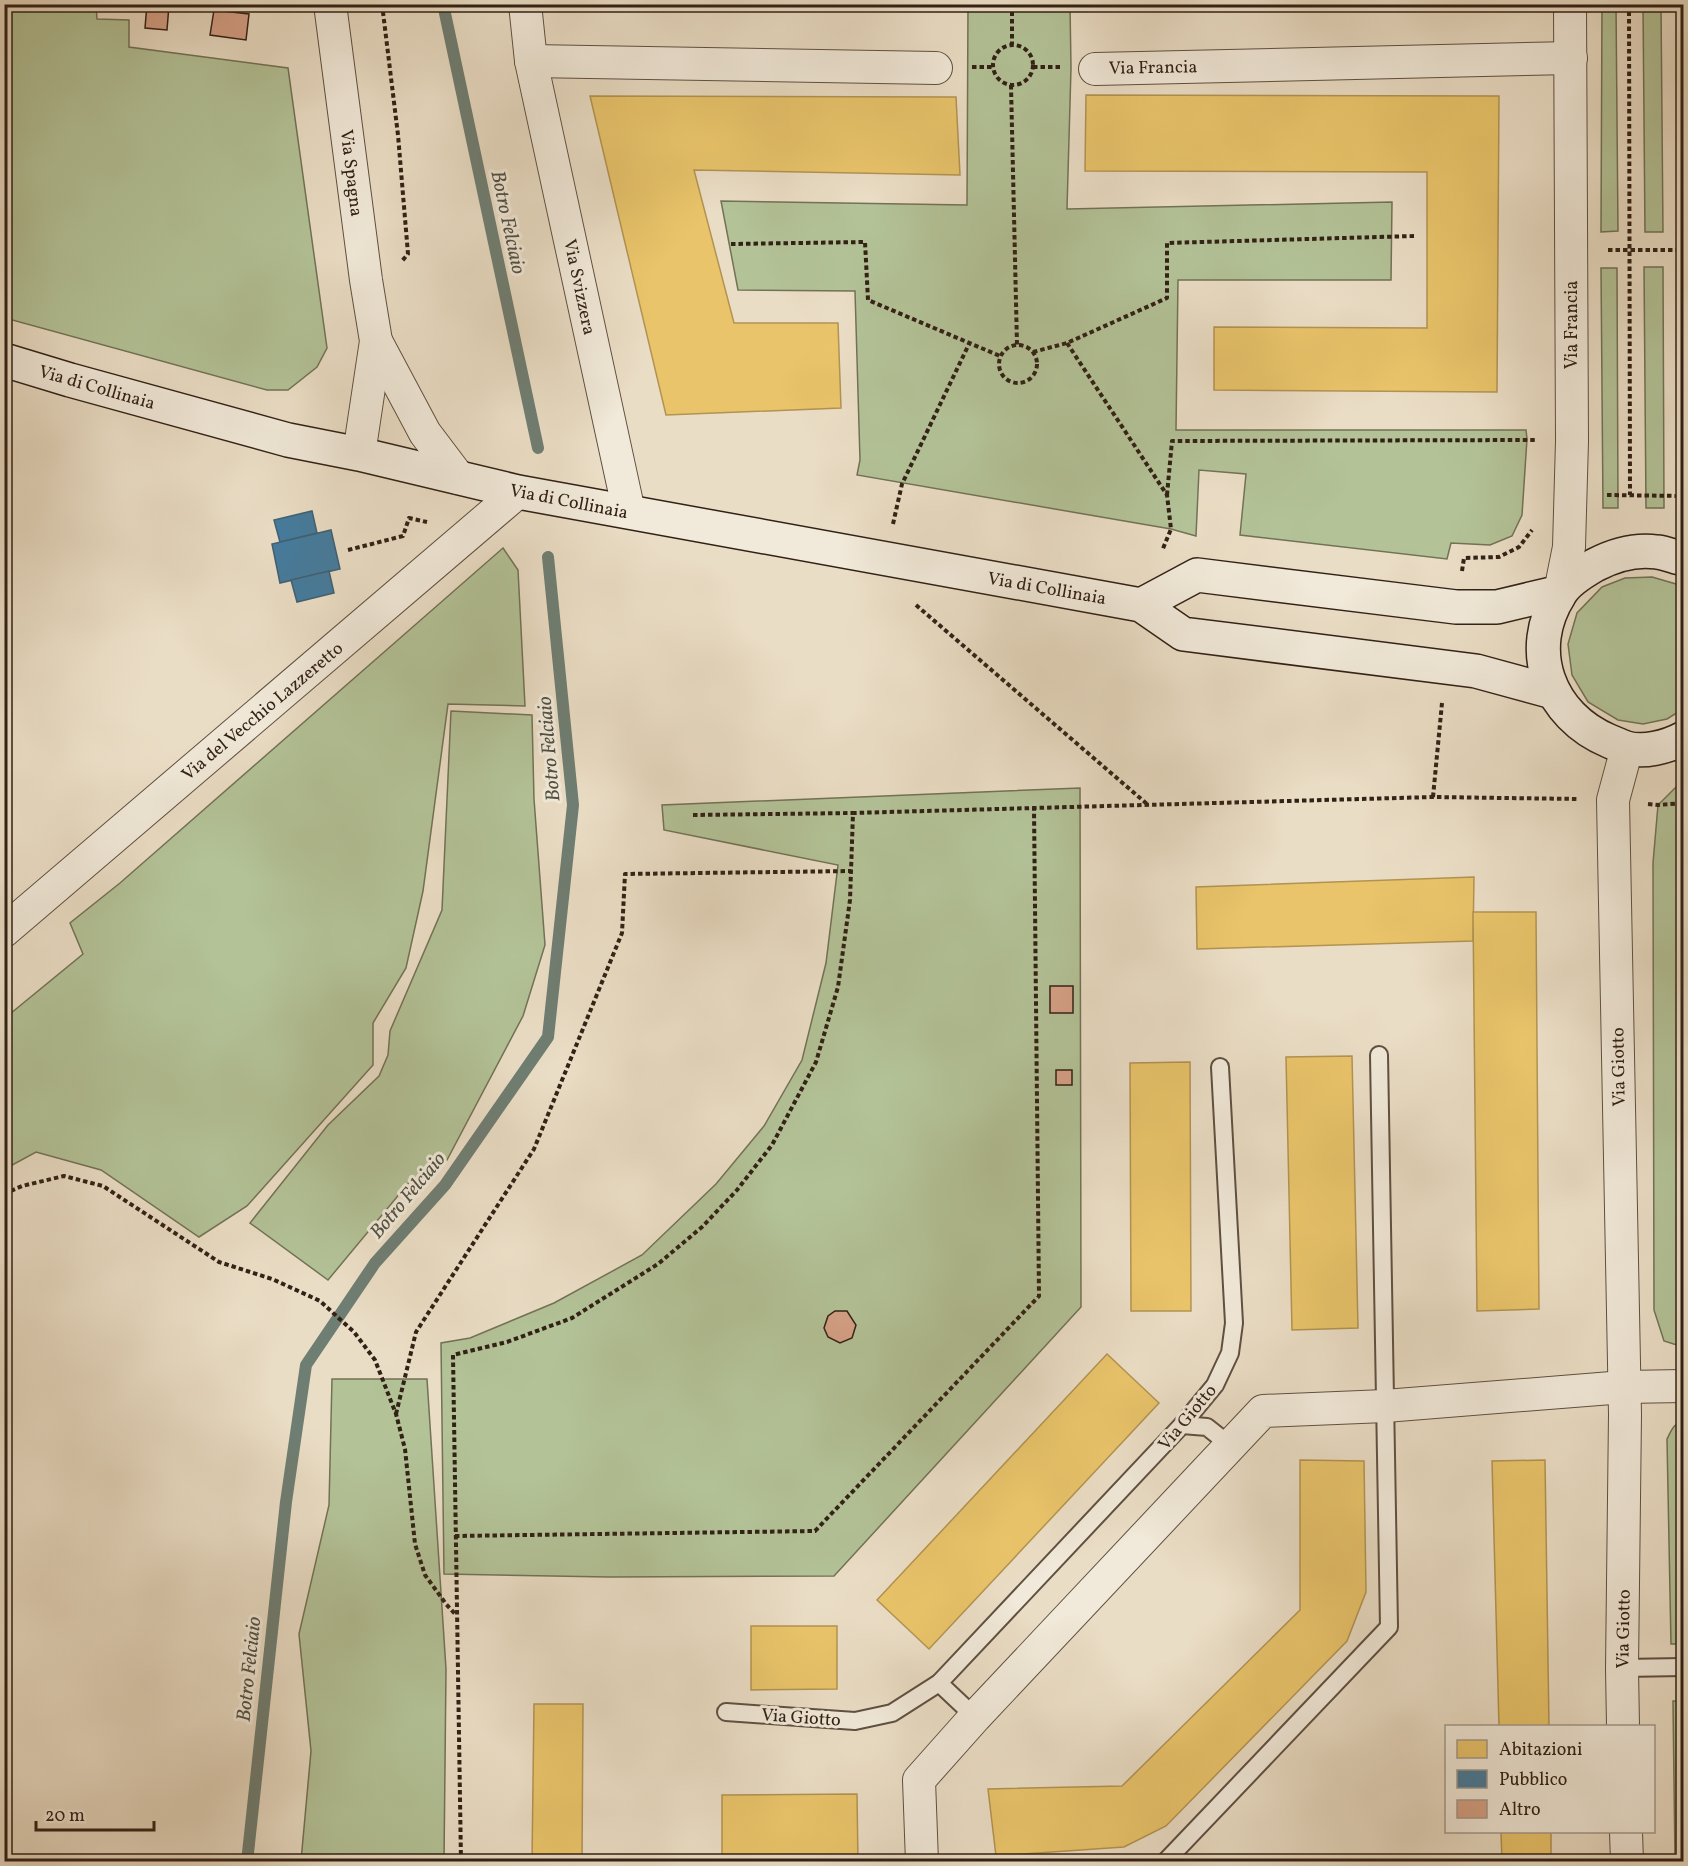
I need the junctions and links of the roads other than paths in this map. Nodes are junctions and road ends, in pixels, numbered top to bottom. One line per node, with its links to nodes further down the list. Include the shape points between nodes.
1 (330, 4): 8 (street, Via Spagna)
2 (525, 4): 5 (street, Via Svizzera)
3 (1570, 4): 4 (street, Via Francia)
4 (1571, 58): 7 (street, Via Francia); 15 (street, Via Francia, via 1572,441 1569,548)
5 (531, 61): 6 (street); 13 (street, Via Svizzera)
6 (936, 68)
7 (1083, 68)
8 (376, 340): 10 (street, Via Spagna); 11 (street, Via Spagna, via 425,433)
9 (4, 360): 10 (street, Via di Collinaia, via 288,440)
10 (359, 454): 11 (street, Via di Collinaia)
11 (459, 478): 12 (street, Via di Collinaia)
12 (519, 492): 13 (street, Via di Collinaia); 20 (street, Via del Vecchio Lazzeretto)
13 (629, 512): 16 (street, Via di Collinaia)
14 (1683, 559): 15 (street, via 1658,552 1631,552 1605,560)
15 (1560, 592): 16 (street, via 1497,607 1456,607 1197,575); 17 (street, via 1547,619 1543,644 1544,668)
16 (1141, 605): 17 (street, Via di Collinaia, via 1183,634 1476,672)
17 (1553, 692): 19 (street, via 1570,716 1595,735)
18 (1683, 738): 19 (street, via 1647,749)
19 (1627, 748): 24 (street, Via Giotto, via 1613,800)
20 (4, 931)
21 (1379, 1055): 25 (lane)
22 (1220, 1067): 26 (lane, Via Giotto, via 1234,1323 1230,1353 1215,1385)
23 (1683, 1386): 24 (street)
24 (1624, 1387): 25 (street); 29 (street, Via Giotto)
25 (1385, 1406): 27 (street, via 1263,1411); 36 (lane, via 1389,1628)
26 (1182, 1425): 27 (lane, via 1207,1427); 30 (lane, Via Giotto)
27 (1231, 1446): 32 (street)
28 (1683, 1667): 29 (lane)
29 (1622, 1668): 33 (street, Via Giotto)
30 (939, 1683): 31 (lane, Via Giotto, via 892,1713 855,1721); 32 (lane)
31 (726, 1712)
32 (975, 1717): 35 (street, via 919,1780)
33 (1623, 1725)
34 (1626, 1833): 37 (street)
35 (921, 1862)
36 (1165, 1862)
37 (1627, 1862)

